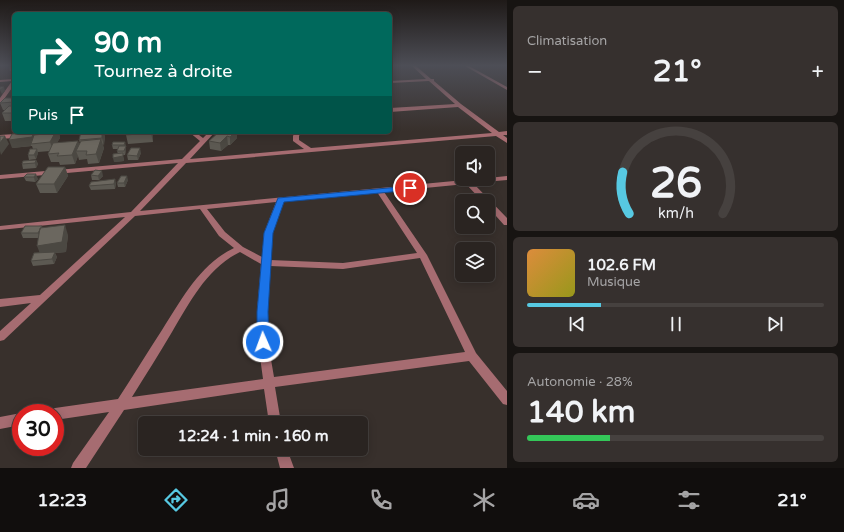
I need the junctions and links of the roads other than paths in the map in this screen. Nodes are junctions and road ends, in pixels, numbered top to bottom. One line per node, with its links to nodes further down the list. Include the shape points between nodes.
1 (9, 88): 3 (street)
2 (440, 88): 4 (street)
3 (0, 101)
4 (459, 105): 5 (street); 11 (street)
5 (392, 110)
6 (507, 133): 11 (street)
7 (40, 134): 12 (street)
8 (194, 134): 13 (street)
9 (210, 134): 13 (street)
10 (297, 134): 15 (street, via 296,141)
11 (498, 134): 14 (street); 15 (street)
12 (0, 137)
13 (203, 141): 16 (street)
14 (507, 141)
15 (311, 150): 16 (street)
16 (184, 162): 17 (street); 27 (street)
17 (0, 178)
18 (507, 178): 19 (street)
19 (495, 179)
20 (455, 183): 22 (street)
21 (472, 186): 23 (street)
22 (380, 191): 24 (street); 31 (street)
23 (479, 194)
24 (280, 200): 25 (street); 32 (street, via 268,233)
25 (202, 207): 27 (street); 30 (street, via 222,234)
26 (495, 210): 28 (street)
27 (131, 216): 29 (street); 33 (street)
28 (507, 223)
29 (0, 228)
30 (240, 249): 32 (street); 39 (street, via 214,265 192,290)
31 (423, 254): 32 (street, via 342,266); 36 (street)
32 (267, 263): 37 (street, via 262,312)
33 (41, 298): 34 (street); 35 (street)
34 (0, 303)
35 (0, 337)
36 (472, 356): 37 (street); 38 (street)
37 (269, 383): 39 (street); 41 (street)
38 (507, 400)
39 (122, 403): 40 (street); 45 (street)
40 (64, 413)
41 (275, 416)
42 (12, 421): 43 (street)
43 (0, 423)
44 (283, 456): 46 (street)
45 (78, 468)
46 (287, 468)

